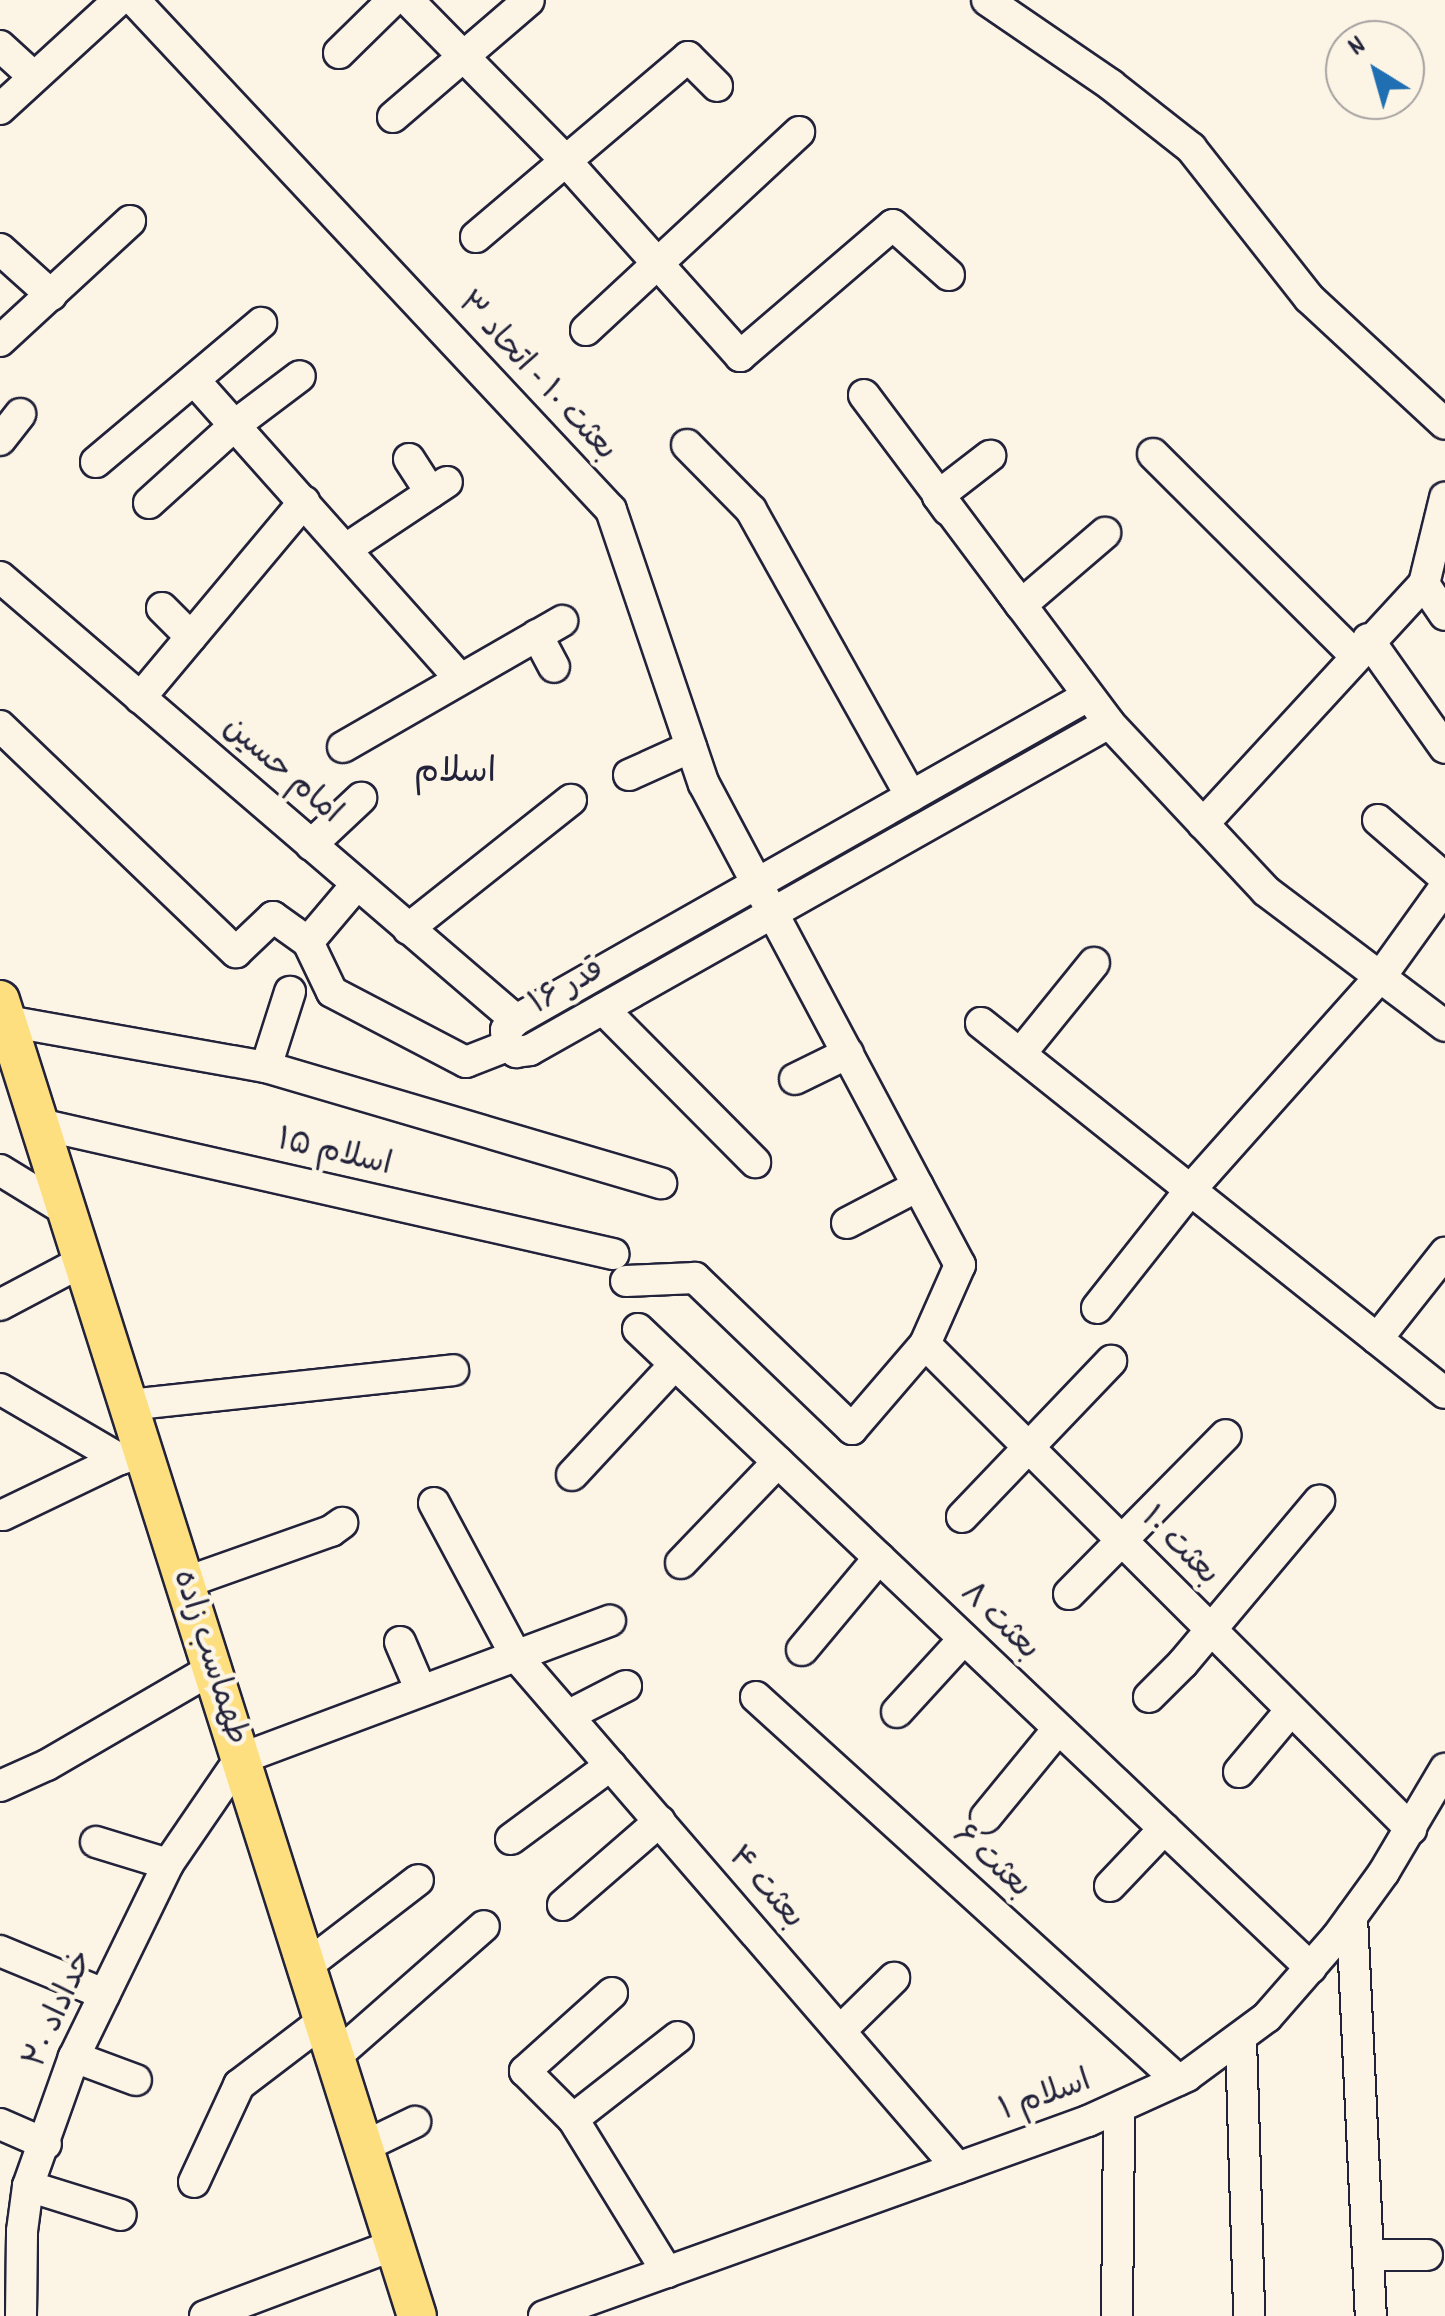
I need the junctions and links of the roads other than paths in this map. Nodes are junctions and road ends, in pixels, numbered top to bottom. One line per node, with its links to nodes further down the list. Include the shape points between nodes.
1 (119, 0): 10 (street)
2 (134, 0): 56 (street, بعثت ۱۰ - اتحاد ۳, via 610,510)
3 (392, 0): 8 (street)
4 (408, 0): 9 (street)
5 (529, 0): 9 (street)
6 (990, 2): 29 (street, via 1191,148 1310,298)
7 (0, 46): 10 (street)
8 (339, 53)
9 (461, 57): 13 (street); 15 (street)
10 (34, 77): 12 (street)
11 (717, 86): 15 (street, via 688,57)
12 (0, 109)
13 (393, 116)
14 (800, 132): 19 (street)
15 (565, 160): 17 (street); 19 (street)
16 (130, 221): 21 (street)
17 (476, 237)
18 (0, 250): 21 (street)
19 (658, 264): 20 (street, via 740,356 893,225); 23 (street)
20 (948, 276)
21 (51, 294): 24 (street)
22 (261, 322): 26 (street)
23 (586, 330)
24 (0, 341)
25 (300, 376): 30 (street)
26 (194, 380): 30 (street); 36 (street)
27 (864, 395): 37 (street)
28 (20, 414): 31 (street)
29 (1445, 424)
30 (235, 425): 39 (street); 40 (street)
31 (0, 440)
32 (688, 445): 59 (street, via 751,510)
33 (1153, 454): 48 (street)
34 (990, 456): 37 (street)
35 (409, 458): 42 (street, via 440,488)
36 (96, 462)
37 (938, 496): 41 (street, via 1021,605); 51 (street)
38 (1445, 498): 44 (street)
39 (304, 502): 42 (street); 47 (street)
40 (149, 503)
41 (1104, 534)
42 (346, 549): 50 (street)
43 (0, 578): 52 (street, امام حسین)
44 (1424, 584): 46 (street); 48 (street)
45 (162, 608): 47 (street)
46 (1445, 615)
47 (191, 637): 52 (street)
48 (1361, 647): 57 (street); 63 (street)
49 (554, 667): 50 (street, via 550,628)
50 (460, 679): 55 (street)
51 (1086, 697): 53 (street); 59 (street, قدر ۱۶)
52 (140, 698): 64 (street, امام حسین)
53 (1108, 723): 63 (street); 69 (street, قدر ۱۶)
54 (0, 726): 71 (street, via 236,952 274,917)
55 (343, 746)
56 (691, 747): 58 (street); 66 (street, بعثت ۱۰ - اتحاد ۳)
57 (1445, 748)
58 (629, 775)
59 (911, 796): 66 (street, قدر ۱۶)
60 (361, 798): 64 (street)
61 (571, 800): 70 (street)
62 (1378, 820): 65 (street)
63 (1203, 824): 73 (street, via 1266,890)
64 (311, 845): 67 (street, امام حسین)
65 (1445, 878)
66 (758, 883): 69 (street, بعثت ۱۰ - اتحاد ۳); 79 (street, قدر ۱۶)
67 (357, 884): 70 (street, امام حسین); 71 (street)
68 (1445, 887): 73 (street)
69 (774, 912): 75 (street, قدر ۱۶); 80 (street, بعثت ۱۰ - اتحاد ۳)
70 (408, 928): 79 (street, امام حسین)
71 (308, 942): 79 (street, via 332,992 466,1062)
72 (1094, 963): 81 (street)
73 (1381, 976): 78 (street); 89 (street)
74 (290, 992): 82 (street)
75 (603, 1009): 79 (street, قدر ۱۶, via 530,1050 516,1052); 85 (street)
76 (3, 1011): 82 (street); 84 (main road, طهماسب زاده)
77 (981, 1022): 81 (street)
78 (1445, 1026)
79 (511, 1034)
80 (848, 1053): 83 (street); 88 (street, بعثت ۱۰ - اتحاد ۳)
81 (1021, 1053): 89 (street)
82 (266, 1067): 87 (street)
83 (795, 1079)
84 (39, 1124): 90 (main road, طهماسب زاده); 98 (street, اسلام ۱۵, via 620,1268 695,1278 852,1429)
85 (755, 1162)
86 (0, 1170): 90 (street)
87 (660, 1183)
88 (918, 1186): 91 (street); 98 (street, بعثت ۱۰ - اتحاد ۳, via 960,1265)
89 (1191, 1190): 95 (street); 97 (street)
90 (67, 1211): 93 (main road, طهماسب زاده)
91 (847, 1223)
92 (1445, 1253): 97 (street)
93 (82, 1261): 94 (street); 104 (main road, طهماسب زاده)
94 (0, 1305)
95 (1097, 1308)
96 (638, 1329): 100 (street, بعثت ۸)
97 (1377, 1339): 103 (street)
98 (925, 1344): 106 (street, بعثت ۱۰)
99 (1111, 1361): 106 (street)
100 (675, 1364): 108 (street, بعثت ۸); 109 (street)
101 (452, 1370): 104 (street)
102 (0, 1389): 107 (street)
103 (1445, 1393)
104 (128, 1405): 107 (main road, طهماسب زاده)
105 (1226, 1435): 115 (street)
106 (1028, 1448): 113 (street); 115 (street, بعثت ۱۰)
107 (132, 1456): 112 (street); 118 (main road, طهماسب زاده)
108 (778, 1462): 116 (street, بعثت ۸); 117 (street)
109 (572, 1475)
110 (1318, 1501): 121 (street)
111 (434, 1502): 125 (street, بعثت ۴)
112 (2, 1515)
113 (962, 1517)
114 (342, 1523): 118 (street)
115 (1121, 1540): 119 (street); 121 (street, بعثت ۱۰)
116 (879, 1558): 122 (street, بعثت ۸); 124 (street)
117 (682, 1563)
118 (184, 1583): 126 (main road, طهماسب زاده)
119 (1069, 1594)
120 (610, 1621): 125 (street)
121 (1211, 1630): 130 (street); 131 (street, بعثت ۱۰)
122 (964, 1639): 132 (street); 134 (street, بعثت ۸)
123 (400, 1642): 128 (street)
124 (802, 1650)
125 (516, 1656): 128 (street); 133 (street, بعثت ۴)
126 (212, 1669): 135 (main road, طهماسب زاده); 139 (street)
127 (626, 1686): 133 (street)
128 (421, 1692): 135 (street)
129 (756, 1697): 165 (street, بعثت ۶)
130 (1148, 1698)
131 (1291, 1710): 138 (street); 142 (street, بعثت ۱۰)
132 (897, 1712)
133 (568, 1715): 136 (street, بعثت ۴)
134 (1058, 1729): 140 (street); 143 (street, بعثت ۸)
135 (240, 1759): 146 (street, خداداد ۲۰); 153 (main road, طهماسب زاده)
136 (612, 1765): 141 (street, بعثت ۴); 144 (street)
137 (1445, 1769): 142 (street, اسلام ۱)
138 (1239, 1772)
139 (0, 1786)
140 (986, 1817)
141 (660, 1821): 149 (street); 159 (street, بعثت ۴)
142 (1411, 1829): 150 (street, اسلام ۱)
143 (1164, 1830): 148 (street); 154 (street, بعثت ۸)
144 (511, 1839)
145 (96, 1842): 146 (street)
146 (168, 1864): 157 (street, خداداد ۲۰)
147 (418, 1880): 153 (street)
148 (1110, 1886)
149 (562, 1905)
150 (1352, 1917): 154 (street, اسلام ۱); 177 (street)
151 (484, 1926): 163 (street)
152 (0, 1951): 157 (street)
153 (306, 1966): 158 (main road, طهماسب زاده)
154 (1311, 1968): 161 (street, اسلام ۱)
155 (894, 1978): 159 (street)
156 (612, 1993): 167 (street, via 525,2070)
157 (104, 1994): 162 (street, خداداد ۲۰)
158 (323, 2020): 163 (main road, طهماسب زاده); 173 (street, via 239,2085)
159 (840, 2031): 172 (street, بعثت ۴)
160 (678, 2036): 167 (street)
161 (1240, 2039): 165 (street, اسلام ۱); 186 (street)
162 (74, 2056): 164 (street); 170 (street, خداداد ۲۰)
163 (335, 2057): 171 (main road, طهماسب زاده)
164 (136, 2080)
165 (1178, 2080): 166 (street, اسلام ۱)
166 (1119, 2109): 172 (street, اسلام ۱); 185 (street)
167 (573, 2119): 179 (street)
168 (415, 2122): 171 (street)
169 (0, 2124): 170 (street)
170 (46, 2144): 174 (street, خداداد ۲۰)
171 (364, 2147): 176 (main road, طهماسب زاده)
172 (958, 2168): 179 (street, اسلام ۱)
173 (194, 2182)
174 (28, 2186): 175 (street); 180 (street, خداداد ۲۰)
175 (121, 2215)
176 (394, 2245): 182 (street); 183 (main road, طهماسب زاده)
177 (1370, 2255): 178 (street); 187 (street)
178 (1427, 2255)
179 (667, 2272): 184 (street, اسلام ۱)
180 (10, 2275): 181 (street, خداداد ۲۰)
181 (21, 2316)
182 (205, 2316)
183 (417, 2316)
184 (544, 2316)
185 (1117, 2316)
186 (1249, 2316)
187 (1371, 2316)

